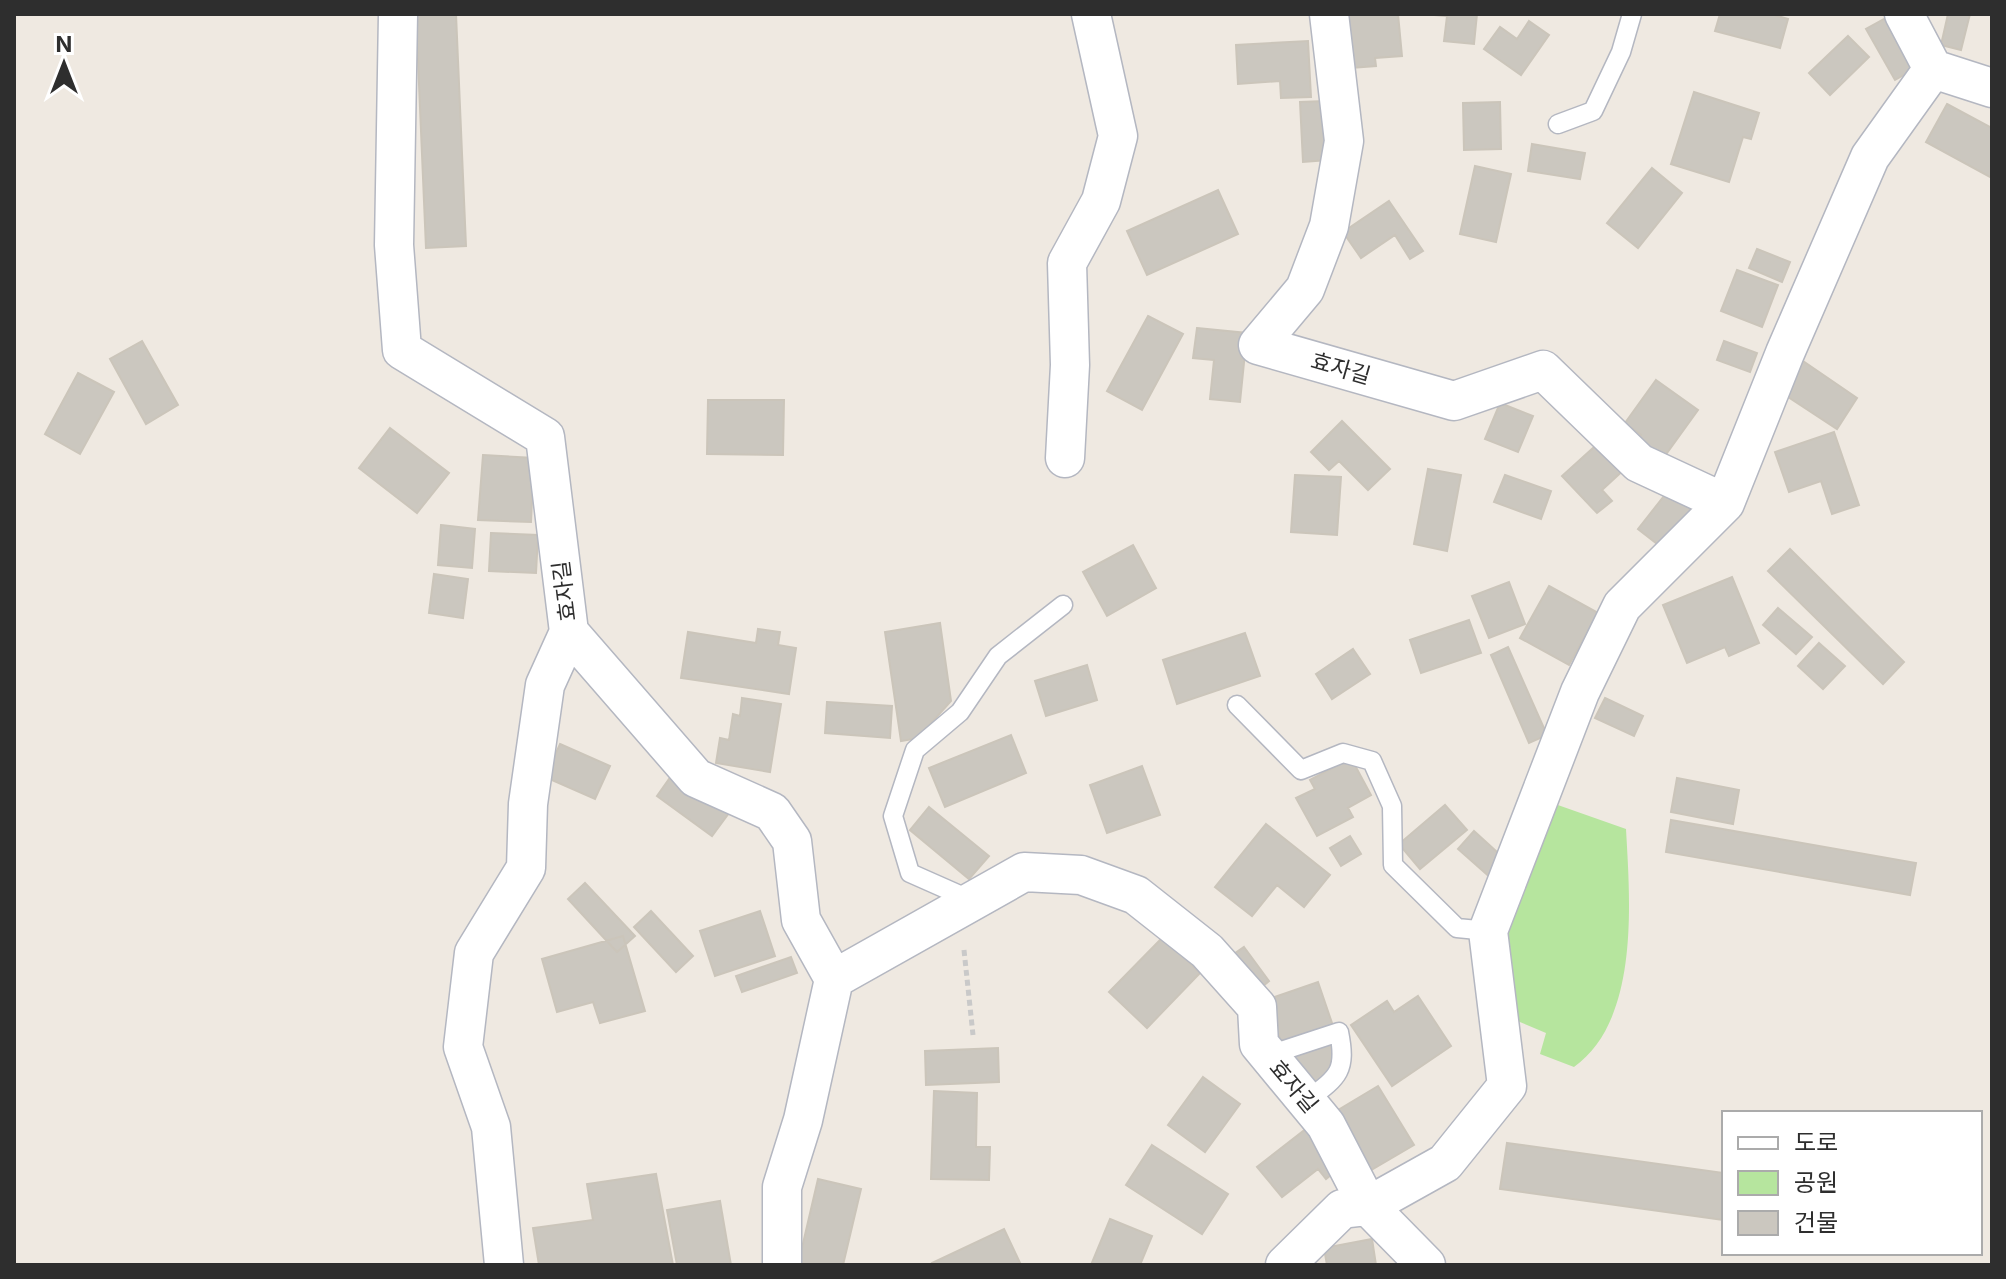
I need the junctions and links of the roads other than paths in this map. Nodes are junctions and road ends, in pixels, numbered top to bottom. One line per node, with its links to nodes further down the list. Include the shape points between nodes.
1 (398, 14): 12 (street, 효자길, via 394,245 402,350 545,437)
2 (1091, 14): 9 (street, via 1118,136 1101,201 1067,263 1070,365)
3 (1329, 14): 10 (street, 효자길, via 1344,141 1329,226 1305,289 1258,345 1454,401 1543,370 1639,463)
4 (1632, 14): 8 (lane, via 1593,111)
5 (1904, 14): 6 (street)
6 (1933, 69): 7 (street); 10 (street, via 1870,157)
7 (1992, 88)
8 (1558, 124)
9 (1065, 458)
10 (1725, 503): 15 (street, via 1622,606 1580,692)
11 (1063, 605): 14 (lane, via 998,656 960,712 915,750 893,816 910,873)
12 (569, 632): 16 (street, 효자길, via 696,778 772,812 792,841 801,920); 20 (street, via 545,685 528,804 526,868 474,953 463,1047 491,1127)
13 (1237, 705): 15 (lane, via 1301,770 1343,753 1372,761 1392,806 1393,865 1457,928)
14 (966, 905): 16 (street, 효자길); 17 (street, 효자길, via 1024,872 1081,875 1136,895 1207,951 1257,1007 1259,1044)
15 (1488, 931): 19 (street, via 1507,1086 1445,1163)
16 (834, 979): 21 (street, via 803,1120 782,1187)
17 (1269, 1055): 18 (street, 효자길); 18 (lane, via 1339,1032 1344,1059 1333,1079)
18 (1306, 1101): 19 (street, 효자길, via 1326,1125)
19 (1368, 1206): 22 (street, via 1342,1209); 23 (street, 효자길)
20 (504, 1265)
21 (782, 1265)
22 (1285, 1265)
23 (1426, 1265)

